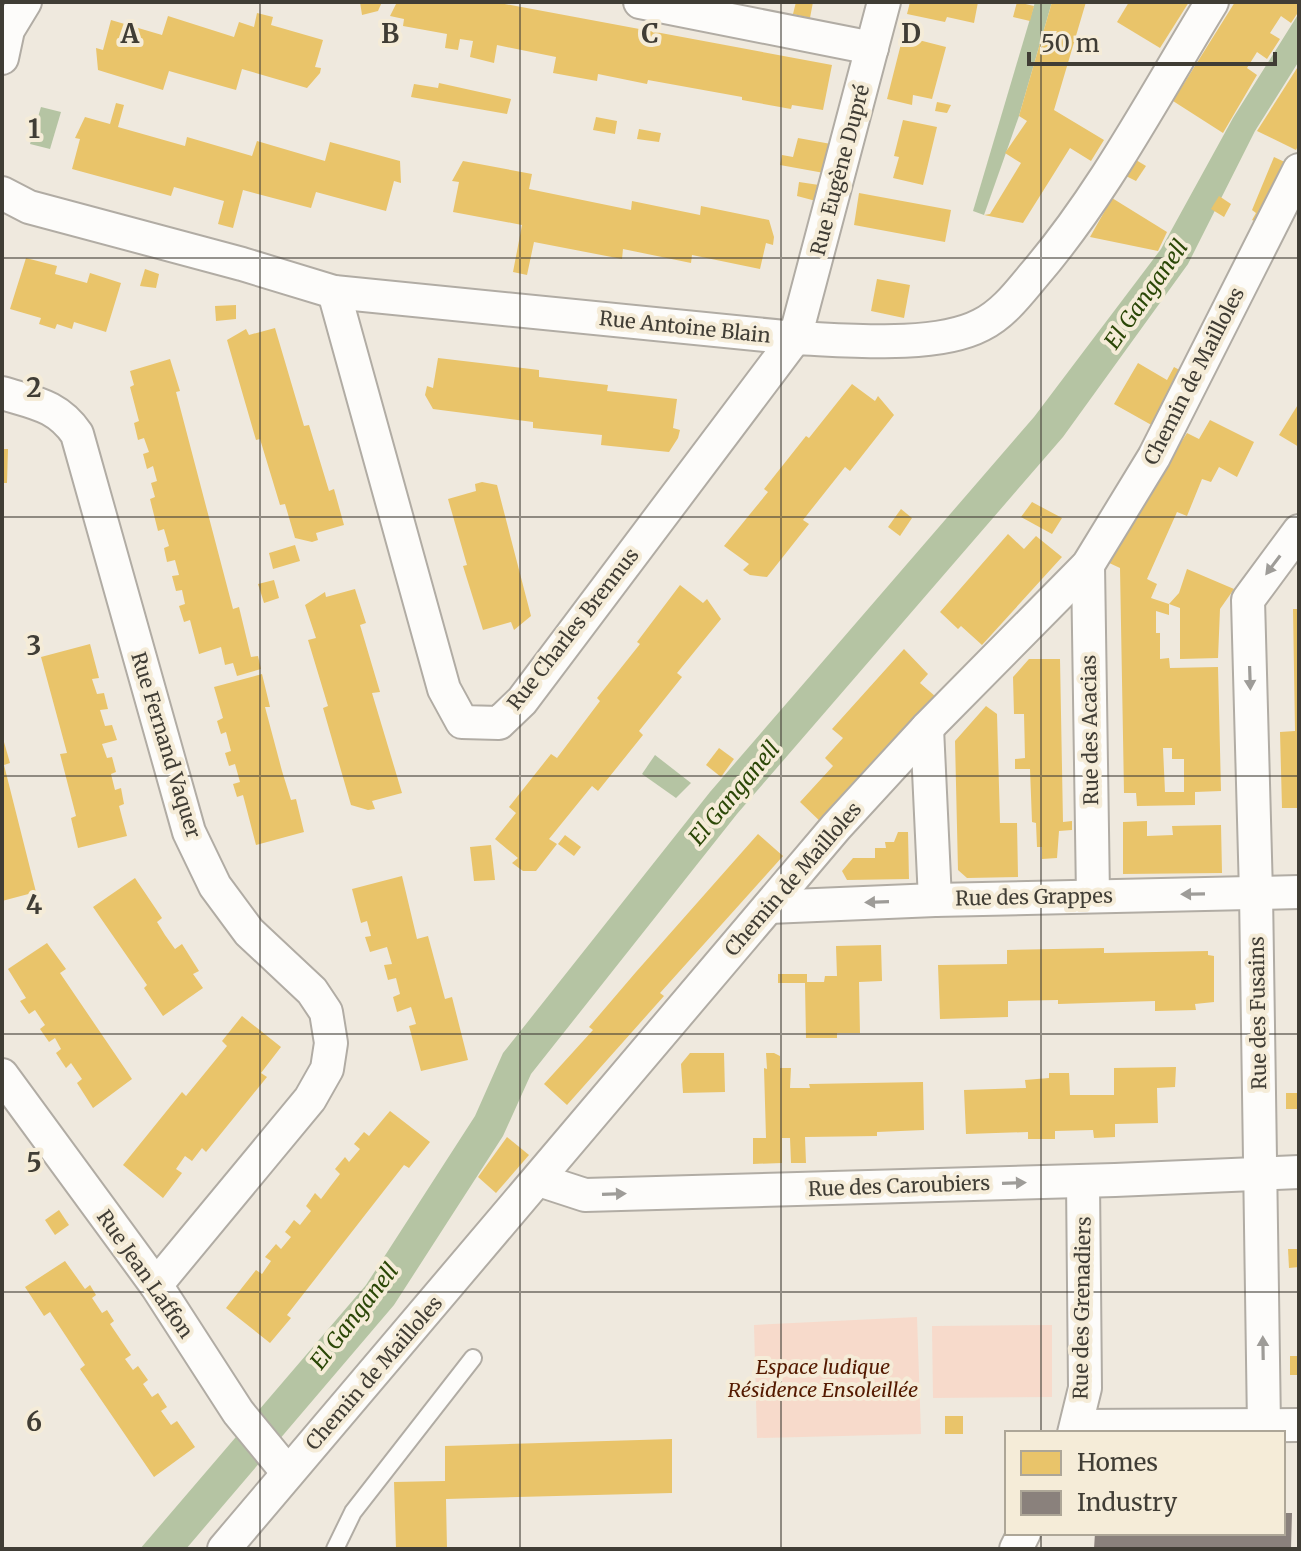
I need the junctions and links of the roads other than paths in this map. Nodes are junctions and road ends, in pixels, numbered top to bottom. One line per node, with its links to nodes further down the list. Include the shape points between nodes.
1 (25, 2): 6 (street, via 8,30)
2 (640, 2): 5 (street)
3 (884, 2): 5 (street, Rue Eugène Dupré)
4 (1212, 2): 10 (street, Rue Antoine Blain, via 1069,235 1004,311 979,326 937,338)
5 (872, 48): 10 (street, Rue Eugène Dupré)
6 (2, 58)
7 (1299, 170): 13 (street, Chemin de Mailloles, via 1154,457)
8 (2, 193): 9 (street, Rue Antoine Blain, via 29,207)
9 (334, 292): 10 (street, Rue Antoine Blain); 10 (street, Rue Charles Brennus, via 444,689 462,722 499,723 522,701)
10 (795, 338)
11 (2, 393): 25 (street, Rue Fernand Vaquer, via 53,408 77,434 189,832 215,886 249,932 312,991 326,1012 331,1043 327,1069 310,1099)
12 (1299, 531): 16 (street, Rue des Fusains, one-way to 16, via 1248,600)
13 (1088, 565): 14 (street, Chemin de Mailloles); 17 (street, Rue des Acacias)
14 (927, 728): 18 (street); 19 (street, Chemin de Mailloles)
15 (1299, 892): 16 (street, Rue des Grappes)
16 (1256, 893): 17 (street, Rue des Grappes, one-way to 17); 21 (street, Rue des Fusains)
17 (1093, 896): 18 (street, Rue des Grappes)
18 (935, 900): 19 (street, Rue des Grappes, one-way to 19)
19 (769, 907): 23 (street, Chemin de Mailloles)
20 (2, 1075): 25 (street, Rue Jean Laffon)
21 (1261, 1172): 22 (street, Rue des Caroubiers); 24 (street, Rue des Caroubiers); 28 (street, Rue des Fusains, one-way to 21)
22 (1299, 1172)
23 (539, 1180): 24 (street, Rue des Caroubiers, one-way to 24, via 585,1195); 30 (street, Chemin de Mailloles)
24 (1083, 1181): 29 (street, Rue des Grenadiers, via 1085,1388)
25 (156, 1285): 30 (street, Rue Jean Laffon, via 238,1412)
26 (473, 1358): 32 (lane, via 353,1512)
27 (1299, 1425): 28 (street)
28 (1264, 1426): 29 (street)
29 (1076, 1429)
30 (279, 1464): 31 (street, Chemin de Mailloles)
31 (224, 1549)
32 (335, 1549)

